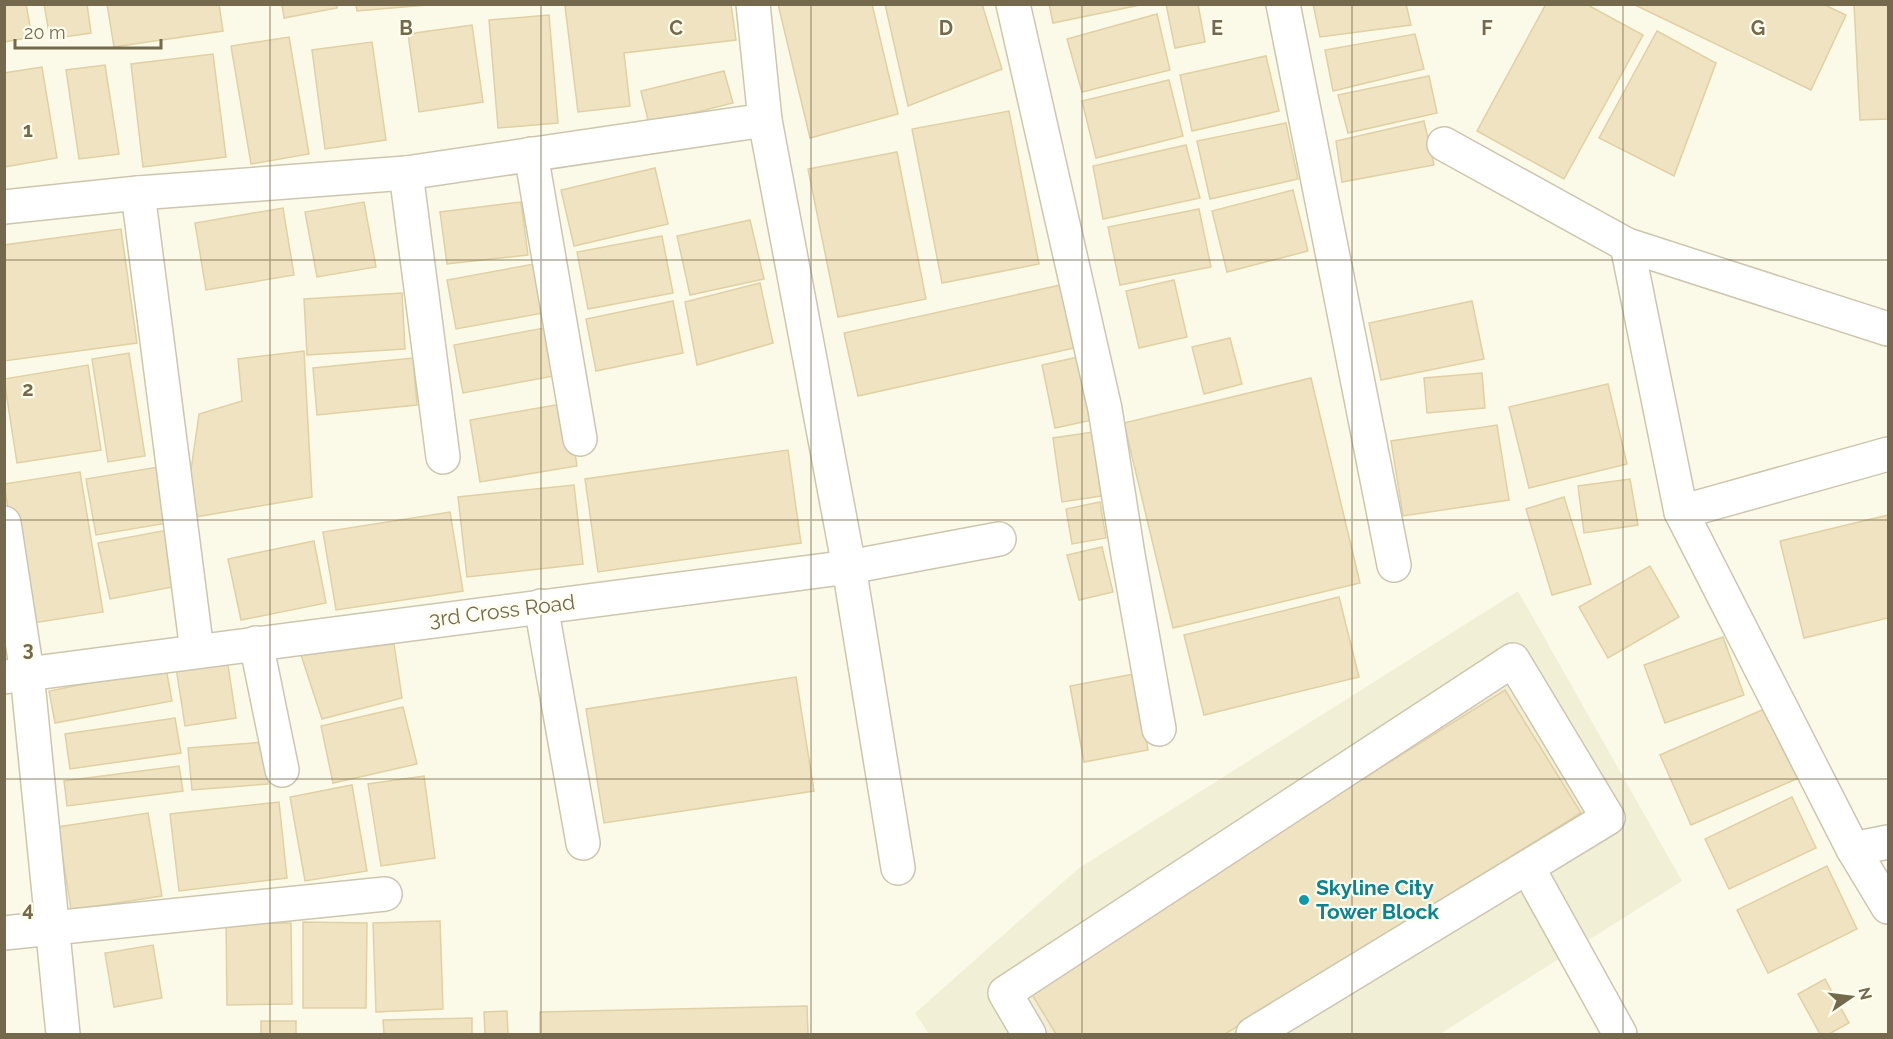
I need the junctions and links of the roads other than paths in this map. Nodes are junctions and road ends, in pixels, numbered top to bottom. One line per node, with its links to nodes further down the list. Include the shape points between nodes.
1 (753, 4): 4 (street)
2 (1013, 4): 24 (street, via 1105,409)
3 (1282, 4): 18 (street)
4 (765, 120): 6 (street); 19 (street)
5 (1444, 144): 10 (street)
6 (531, 154): 7 (street); 12 (street)
7 (406, 173): 8 (street); 14 (street)
8 (138, 193): 9 (street); 22 (street)
9 (4, 207)
10 (1626, 245): 11 (street); 15 (street)
11 (1888, 329)
12 (579, 440)
13 (1888, 454): 15 (street)
14 (443, 457)
15 (1681, 512): 28 (street)
16 (4, 524): 23 (street)
17 (999, 539): 19 (street, 3rd Cross Road)
18 (1394, 565)
19 (849, 567): 20 (street, 3rd Cross Road); 29 (street)
20 (541, 606): 21 (street, 3rd Cross Road); 27 (street)
21 (256, 643): 22 (street, 3rd Cross Road); 25 (street)
22 (197, 651): 23 (street, 3rd Cross Road)
23 (16, 675): 33 (street)
24 (1159, 729)
25 (282, 770)
26 (1888, 842): 28 (street)
27 (583, 843)
28 (1853, 849): 32 (street)
29 (898, 868)
30 (1528, 868): 36 (street, via 1608,818 1513,660 1005,993); 37 (street); 38 (street)
31 (385, 894): 33 (street)
32 (1888, 907)
33 (51, 927): 34 (street); 35 (street)
34 (4, 933)
35 (63, 1035)
36 (1029, 1035)
37 (1254, 1035)
38 (1620, 1035)

